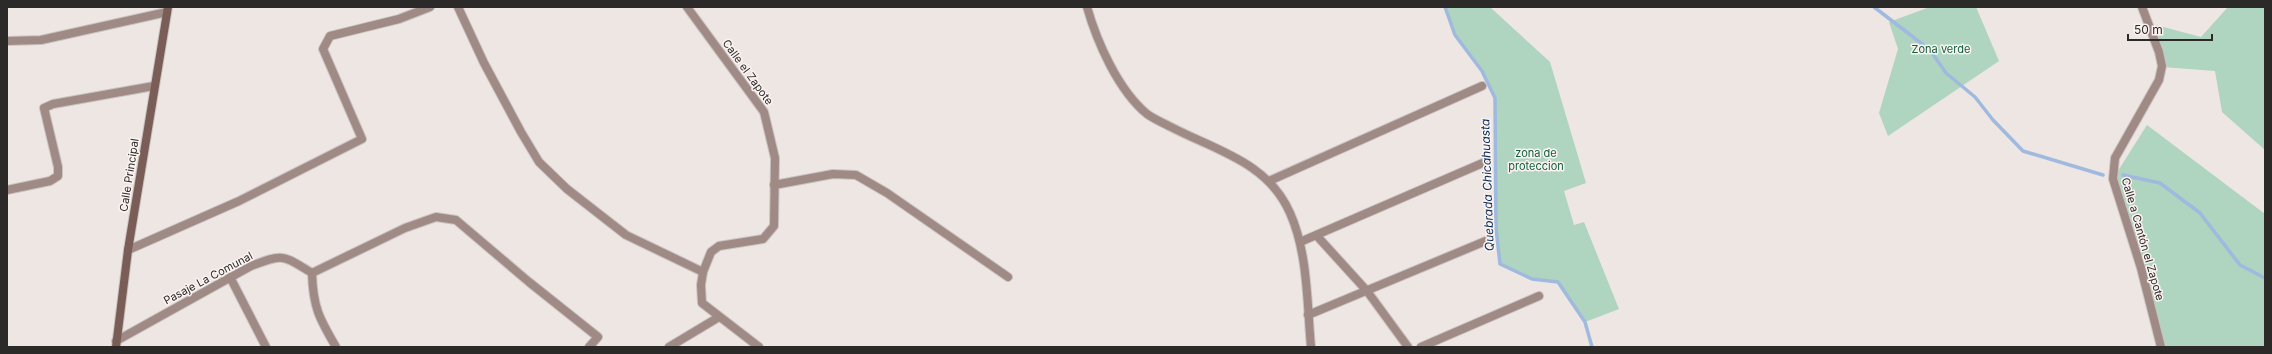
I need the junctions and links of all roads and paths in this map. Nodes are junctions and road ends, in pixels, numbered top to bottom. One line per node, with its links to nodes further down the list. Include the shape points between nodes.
1 (430, 7): 17 (street, via 399,19 330,36 323,49 362,139 239,201)
2 (458, 7): 18 (street, via 484,63 539,162 567,189 626,235)
3 (687, 7): 12 (street, Calle el Zapote, via 764,112 775,158)
4 (1087, 7): 11 (street, via 1093,31 1122,86 1147,114 1188,136 1234,155)
5 (2142, 7): 35 (street, Calle a Cantón el Zapote, via 2162,66 2159,80 2115,158 2113,179 2141,268)
6 (168, 10): 7 (street, via 42,40); 8 (street, Calle Principal)
7 (7, 41)
8 (154, 86): 13 (street, via 44,108 58,176 50,181); 17 (street, Calle Principal)
9 (1482, 86): 11 (street)
10 (1485, 162): 14 (street)
11 (1269, 181): 16 (street, via 1290,212)
12 (774, 185): 18 (street, Calle el Zapote, via 774,226 769,234 763,239 719,246 711,252); 21 (street, via 833,174 856,175 887,193)
13 (7, 190)
14 (1317, 236): 16 (street); 22 (street)
15 (1488, 240): 22 (street)
16 (1300, 242): 24 (street)
17 (128, 250): 26 (street, Calle Principal)
18 (702, 272): 25 (street, Calle el Zapote, via 702,303)
19 (312, 273): 20 (street, Pasaje La Comunal, via 286,258 275,256); 28 (street, via 313,298 320,321); 29 (street, via 405,228 436,217 456,220 598,337)
20 (230, 277): 26 (street, Pasaje La Comunal); 27 (street)
21 (1008, 277)
22 (1367, 291): 24 (street); 33 (street)
23 (1539, 296): 34 (street)
24 (1308, 315): 32 (street)
25 (719, 318): 30 (street); 31 (street, Calle el Zapote)
26 (116, 344)
27 (266, 347)
28 (336, 347)
29 (589, 347)
30 (669, 347)
31 (759, 347)
32 (1311, 347)
33 (1408, 347)
34 (1421, 347)
35 (2161, 347)

